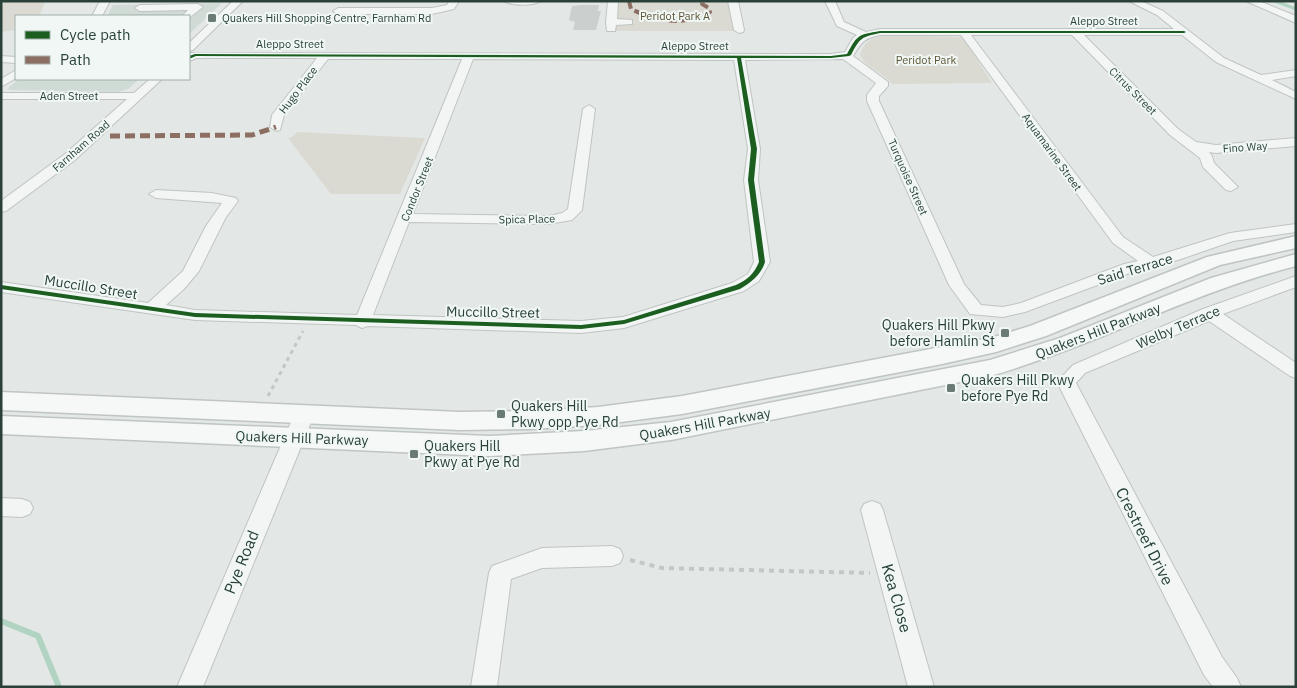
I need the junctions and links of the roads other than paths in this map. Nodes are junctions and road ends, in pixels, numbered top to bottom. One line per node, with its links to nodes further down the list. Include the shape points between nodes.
1 (105, 1): 13 (street)
2 (239, 1): 22 (street)
3 (454, 1): 12 (street, via 451,7 432,11)
4 (508, 1): 5 (street)
5 (537, 1)
6 (613, 1): 16 (street, via 611,26)
7 (733, 1): 17 (street)
8 (830, 1): 21 (street, via 840,24)
9 (1250, 1): 15 (street)
10 (1136, 2): 20 (street, via 1155,10)
11 (140, 8): 14 (street, via 198,7)
12 (338, 11)
13 (98, 15)
14 (188, 15)
15 (1296, 20)
16 (629, 22)
17 (735, 26)
18 (964, 32): 19 (street, Aleppo Street); 21 (street, Aleppo Street); 48 (street, Aquamarine Street, via 1118,240)
19 (1075, 32): 20 (street, Aleppo Street); 40 (street, Citrus Street, via 1174,132)
20 (1184, 32): 31 (street, via 1216,57)
21 (865, 35): 25 (street, via 854,42 851,53)
22 (190, 53): 23 (street, Aleppo Street)
23 (325, 55): 24 (street, Aleppo Street); 38 (street, Hugo Place, via 278,115)
24 (469, 56): 26 (street, Aleppo Street); 44 (street, Condor Street)
25 (846, 56): 26 (street, Aleppo Street); 52 (street, Turquoise Street, via 882,82 873,101 957,285)
26 (739, 57): 54 (street, Muccillo Street, via 754,149 751,180 762,262 759,272 750,281 624,322 581,327)
27 (1, 59): 28 (street)
28 (15, 60)
29 (1296, 72): 31 (street)
30 (15, 74): 33 (street)
31 (1260, 79): 36 (street)
32 (155, 80): 35 (street, Farnham Road)
33 (1, 84)
34 (1, 96): 35 (street, Aden Street)
35 (137, 96): 43 (street, Farnham Road, via 70,157)
36 (1296, 96)
37 (589, 109): 44 (street, Spica Place, via 574,210 567,217 549,220)
38 (276, 127)
39 (1296, 142): 40 (street, Fino Way, via 1216,149)
40 (1195, 146): 41 (street)
41 (1231, 187)
42 (156, 194): 51 (street, via 231,201 216,218 190,273)
43 (1, 208)
44 (405, 218): 54 (street, Condor Street)
45 (1296, 228): 48 (street, Said Terrace, via 1230,237 1173,258)
46 (1296, 242): 58 (main road, Quakers Hill Parkway, via 1206,264 1038,331 996,344 682,405 598,416 531,420 460,421)
47 (1296, 260): 60 (main road, Quakers Hill Parkway, via 1234,276 1026,359 722,422 627,437 547,444 489,446)
48 (1150, 262): 52 (street, Said Terrace, via 1025,307 1003,312)
49 (1296, 281): 53 (street, Welby Terrace)
50 (1, 286): 51 (street, Muccillo Street)
51 (151, 309): 54 (street, Muccillo Street, via 196,315)
52 (976, 310)
53 (1209, 313): 55 (street); 56 (street, Welby Terrace, via 1079,369)
54 (362, 322)
55 (1296, 372)
56 (1066, 382): 66 (street, Crestreef Drive, via 1213,666)
57 (1, 401): 58 (main road, Quakers Hill Parkway)
58 (304, 415): 60 (street, Pye Road)
59 (1, 425): 60 (main road, Quakers Hill Parkway)
60 (293, 438): 63 (street, Pye Road)
61 (872, 510): 65 (street, Kea Close)
62 (612, 556): 64 (street, via 542,558 500,573)
63 (190, 687)
64 (484, 687)
65 (922, 687)
66 (1228, 687)

